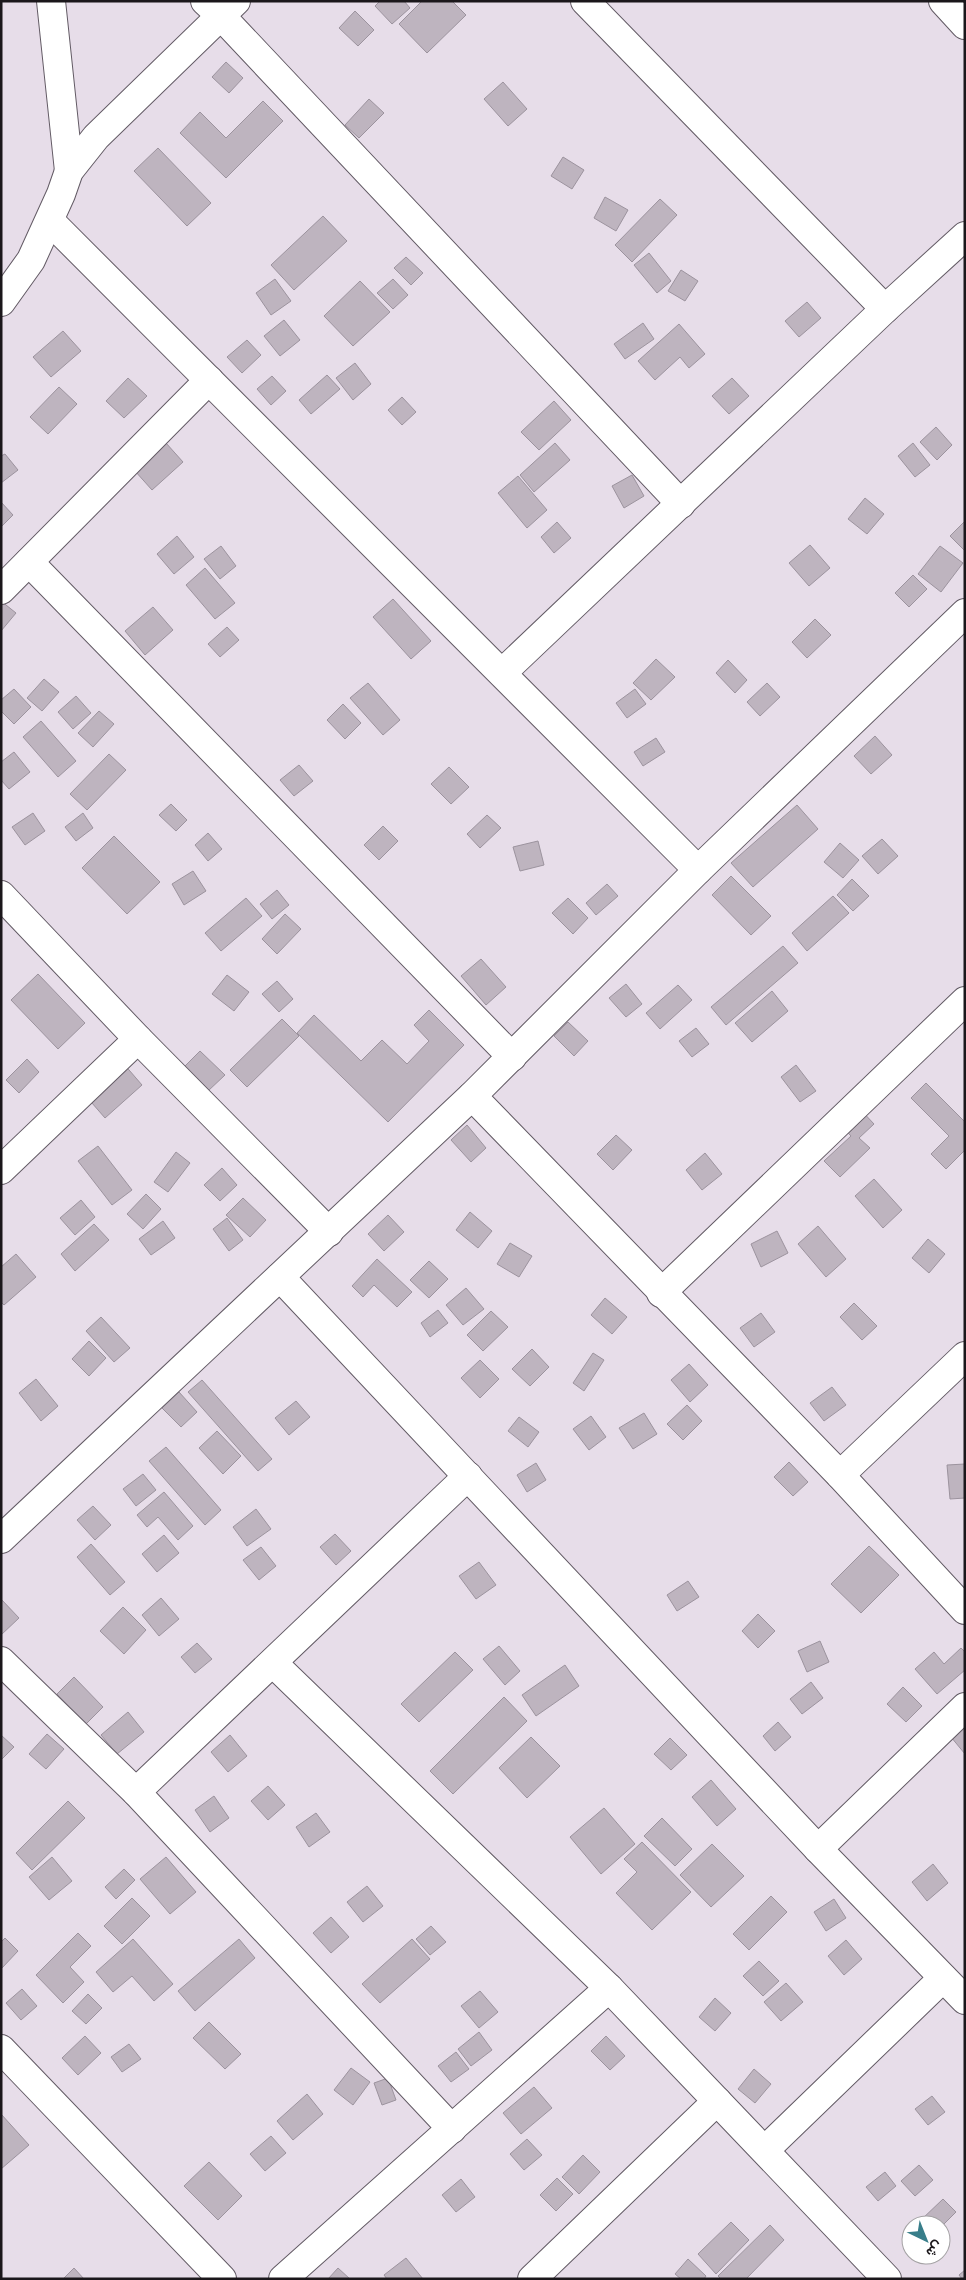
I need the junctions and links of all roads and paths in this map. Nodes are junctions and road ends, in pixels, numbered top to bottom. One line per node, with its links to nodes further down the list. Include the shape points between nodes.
1 (51, 1): 6 (street)
2 (943, 1): 5 (street)
3 (594, 4): 10 (street)
4 (221, 6): 6 (street, via 96,137); 12 (street)
5 (965, 25)
6 (69, 171): 7 (street)
7 (50, 221): 9 (street, via 31,260); 11 (street)
8 (965, 236): 10 (street)
9 (1, 302)
10 (885, 309): 12 (street)
11 (209, 380): 13 (street); 16 (street)
12 (681, 504): 16 (street)
13 (29, 562): 14 (street); 21 (street)
14 (1, 590)
15 (962, 622): 17 (street)
16 (502, 673): 17 (street)
17 (698, 870): 21 (street)
18 (1, 895): 20 (street)
19 (965, 1000): 26 (street)
20 (138, 1039): 23 (street); 24 (street)
21 (512, 1057): 22 (street)
22 (472, 1096): 24 (street); 26 (street)
23 (1, 1170)
24 (329, 1232): 25 (street)
25 (280, 1277): 29 (street); 30 (street)
26 (661, 1293): 28 (street)
27 (965, 1356): 28 (street)
28 (840, 1475): 31 (street)
29 (468, 1476): 33 (street); 36 (street)
30 (1, 1539)
31 (965, 1610)
32 (1, 1661): 35 (street)
33 (273, 1662): 35 (street); 38 (street)
34 (965, 1707): 36 (street)
35 (136, 1792): 42 (street)
36 (818, 1849): 37 (street)
37 (943, 1978): 39 (street); 43 (street)
38 (608, 1988): 41 (street); 42 (street)
39 (965, 2000)
40 (1, 2049): 44 (street)
41 (717, 2101): 43 (street); 46 (street)
42 (452, 2129): 45 (street)
43 (765, 2150): 47 (street)
44 (222, 2279)
45 (283, 2279)
46 (532, 2279)
47 (887, 2279)

